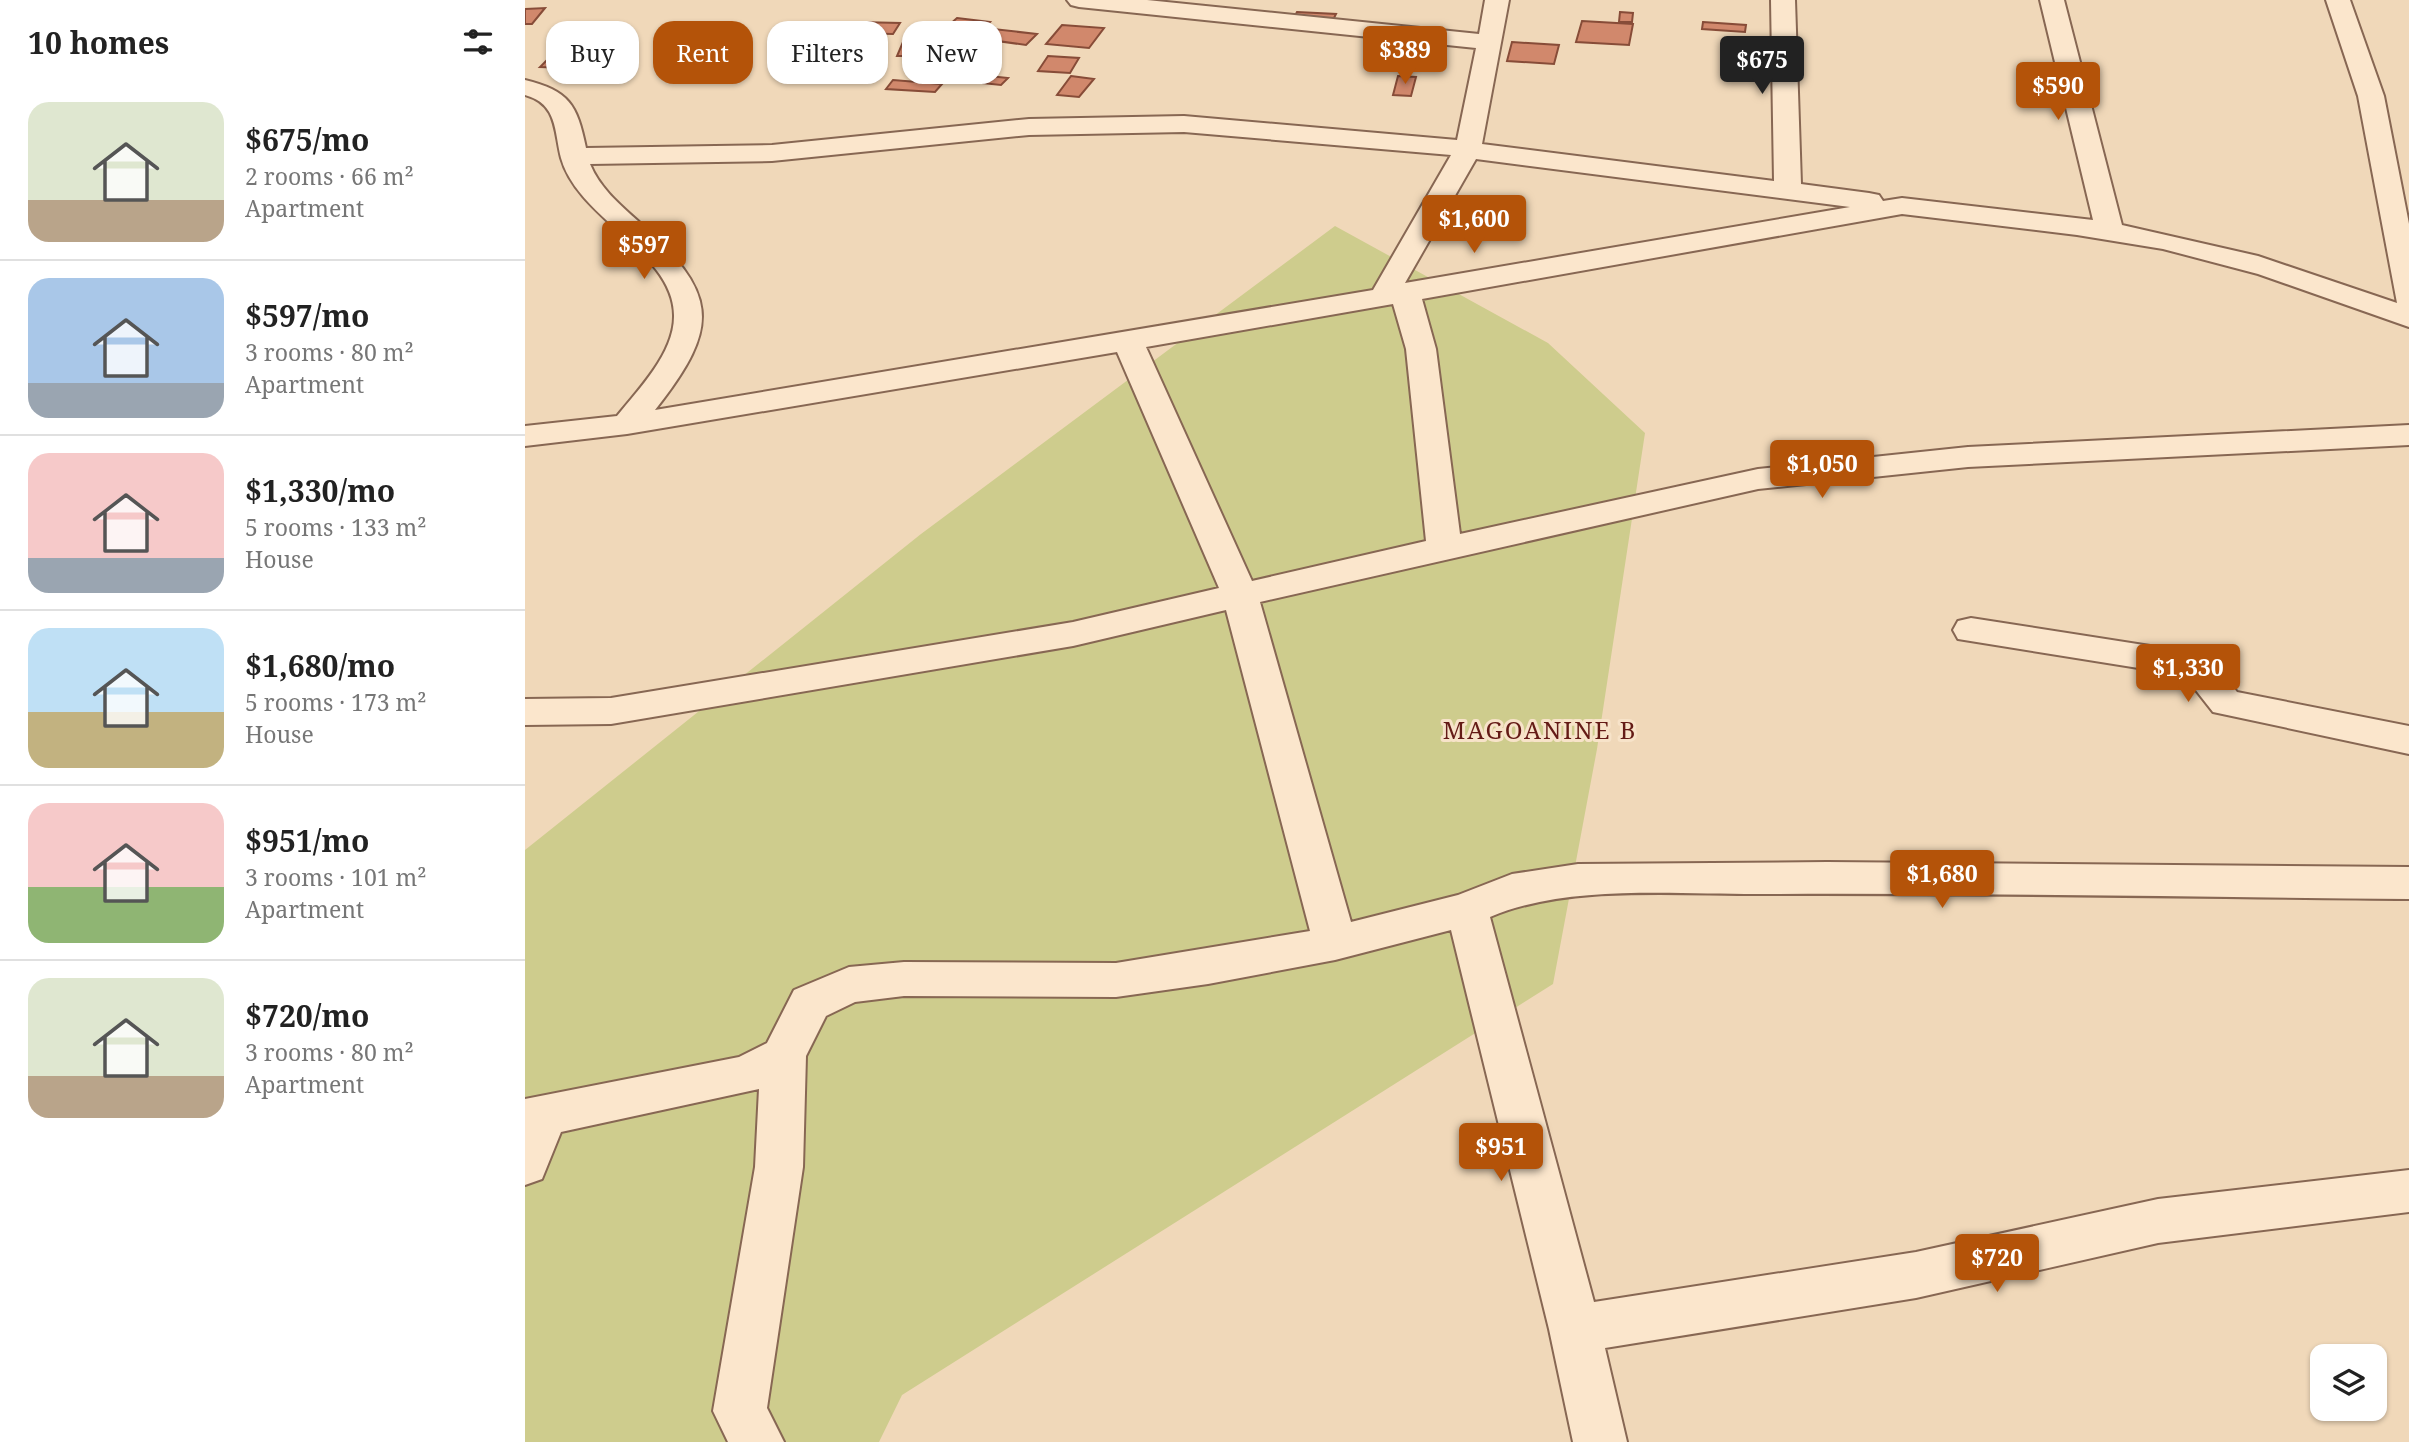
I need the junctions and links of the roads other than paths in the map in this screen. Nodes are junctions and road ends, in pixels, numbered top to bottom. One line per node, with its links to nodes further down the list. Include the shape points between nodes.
1 (1079, 0): 6 (street)
2 (1497, 0): 7 (street)
3 (1783, 0): 13 (street)
4 (2052, 0): 15 (street)
5 (2338, 0): 9 (street, via 2371,96)
6 (1215, 7): 7 (street)
7 (1489, 41): 10 (street)
8 (525, 87): 12 (street, via 542,89 559,100 566,114)
9 (2381, 147): 11 (street); 17 (street)
10 (1468, 149): 12 (street, via 1257,129 1102,124 772,153); 13 (street); 16 (street)
11 (2409, 153)
12 (572, 156): 20 (street, via 585,183 640,235 689,304 672,368)
13 (1788, 190): 14 (street)
14 (1902, 206): 15 (street); 16 (street)
15 (2110, 232): 18 (street, via 2247,261)
16 (1395, 293): 19 (street); 23 (street, via 1421,349)
17 (2409, 299)
18 (2409, 318)
19 (1128, 341): 20 (street); 24 (street)
20 (627, 424): 22 (street)
21 (2409, 435): 23 (street, via 1968,457 1758,479)
22 (525, 436)
23 (1444, 548): 24 (street)
24 (1241, 597): 26 (street, via 1073,634 611,711); 30 (street)
25 (1971, 630): 27 (street, via 2182,662 2197,666 2226,703)
26 (525, 712)
27 (2409, 740)
28 (2409, 883): 29 (street, via 1827,877 1578,880 1512,890)
29 (1467, 909): 30 (street); 35 (street)
30 (1335, 943): 31 (street, via 1116,980 904,979 849,985 810,1003)
31 (783, 1056): 32 (street, via 747,1074); 36 (street, via 779,1167 740,1411)
32 (534, 1117): 33 (street)
33 (525, 1164)
34 (2409, 1191): 35 (street, via 2158,1221 1916,1275)
35 (1574, 1329): 37 (street)
36 (757, 1442)
37 (1599, 1442)

